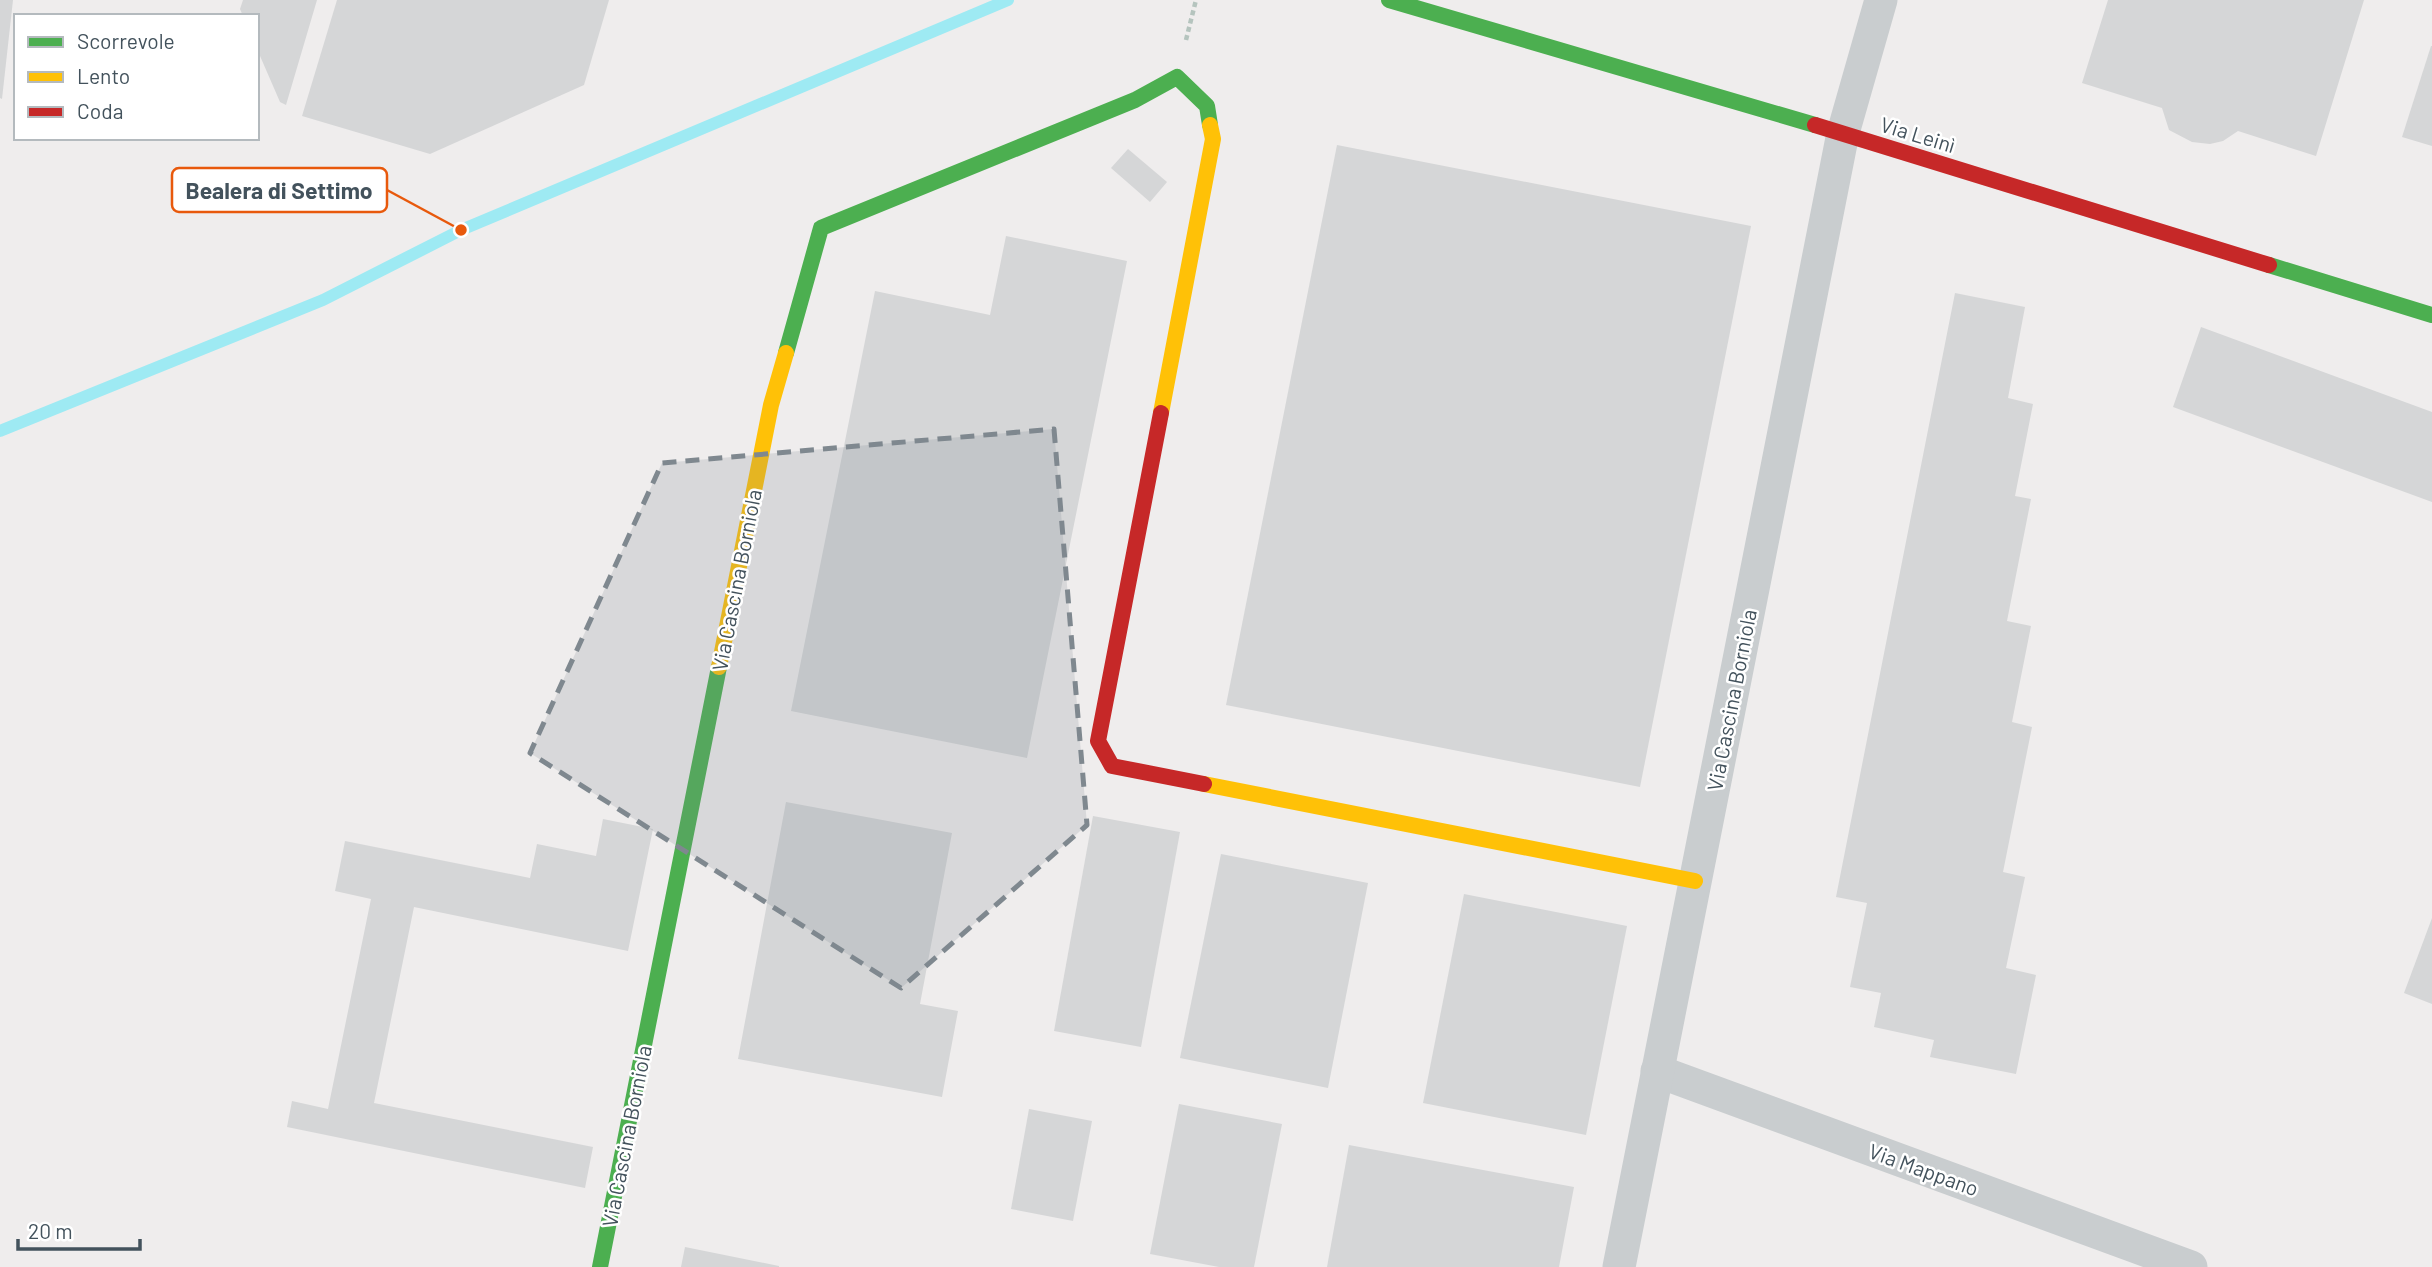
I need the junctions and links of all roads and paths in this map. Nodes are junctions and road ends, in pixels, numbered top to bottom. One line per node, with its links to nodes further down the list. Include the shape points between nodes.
1 (1390, 0): 3 (street, Via Leinì)
2 (1881, 0): 3 (street, Via Cascina Borniola)
3 (1843, 133): 4 (street, Via Leinì); 5 (street, Via Cascina Borniola)
4 (2432, 315)
5 (1695, 881): 6 (street, Via Cascina Borniola); 7 (street, Via Cascina Borniola, via 1112,766 1098,741 1213,139 1207,106 1177,77 1135,100 821,228 771,404)
6 (1657, 1071): 8 (street, Via Cascina Borniola); 9 (street, Via Mappano)
7 (600, 1267)
8 (1619, 1267)
9 (2191, 1267)

